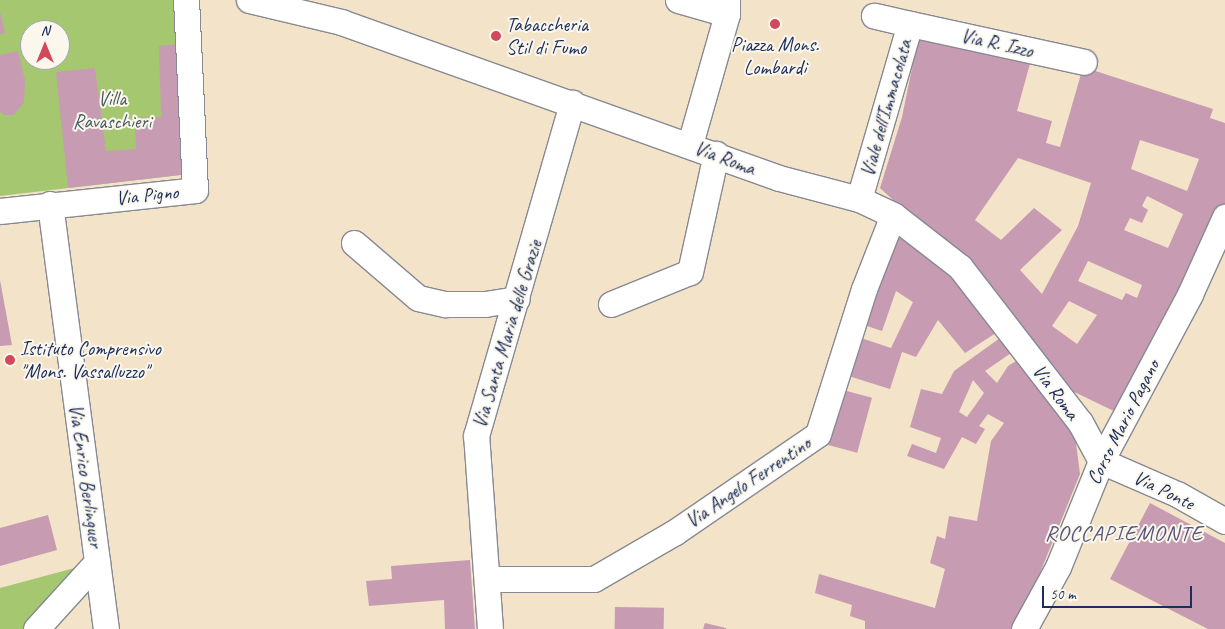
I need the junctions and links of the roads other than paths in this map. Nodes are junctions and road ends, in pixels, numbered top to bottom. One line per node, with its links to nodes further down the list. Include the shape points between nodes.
1 (186, 0): 12 (street, Via Pigno, via 195,190)
2 (249, 0): 8 (street, Via Roma, via 341,22)
3 (678, 0): 4 (street)
4 (727, 7): 9 (street)
5 (874, 16): 6 (street, Viale dell'Immacolata)
6 (910, 24): 7 (street, Via R. Izzo); 11 (street, Viale dell'Immacolata)
7 (1084, 62)
8 (572, 102): 9 (street, Via Roma); 17 (street, Via Santa Maria delle Grazie)
9 (690, 144): 10 (street, Via Roma)
10 (716, 154): 11 (street, Via Roma, via 779,178); 18 (street, via 690,272)
11 (859, 199): 14 (street, Via Roma)
12 (50, 204): 13 (street, Via Pigno); 21 (street, Via Enrico Berlinguer)
13 (0, 211)
14 (893, 215): 19 (street, Via Roma, via 960,267 1080,422); 22 (street, Via Angelo Ferrentino, via 864,289 818,434 675,532 594,579)
15 (1225, 217): 19 (street, Corso Mario Pagano, via 1190,294)
16 (354, 243): 17 (street, via 418,298 444,304 484,304)
17 (517, 299): 22 (street, Via Santa Maria delle Grazie, via 476,436)
18 (611, 304)
19 (1101, 461): 20 (street, Via Ponte, via 1177,494); 26 (street, Corso Mario Pagano, via 1058,567)
20 (1225, 521)
21 (98, 562): 23 (street); 24 (street, Via Enrico Berlinguer)
22 (489, 579): 25 (street, Via Santa Maria delle Grazie)
23 (36, 629)
24 (106, 629)
25 (490, 629)
26 (1024, 629)

